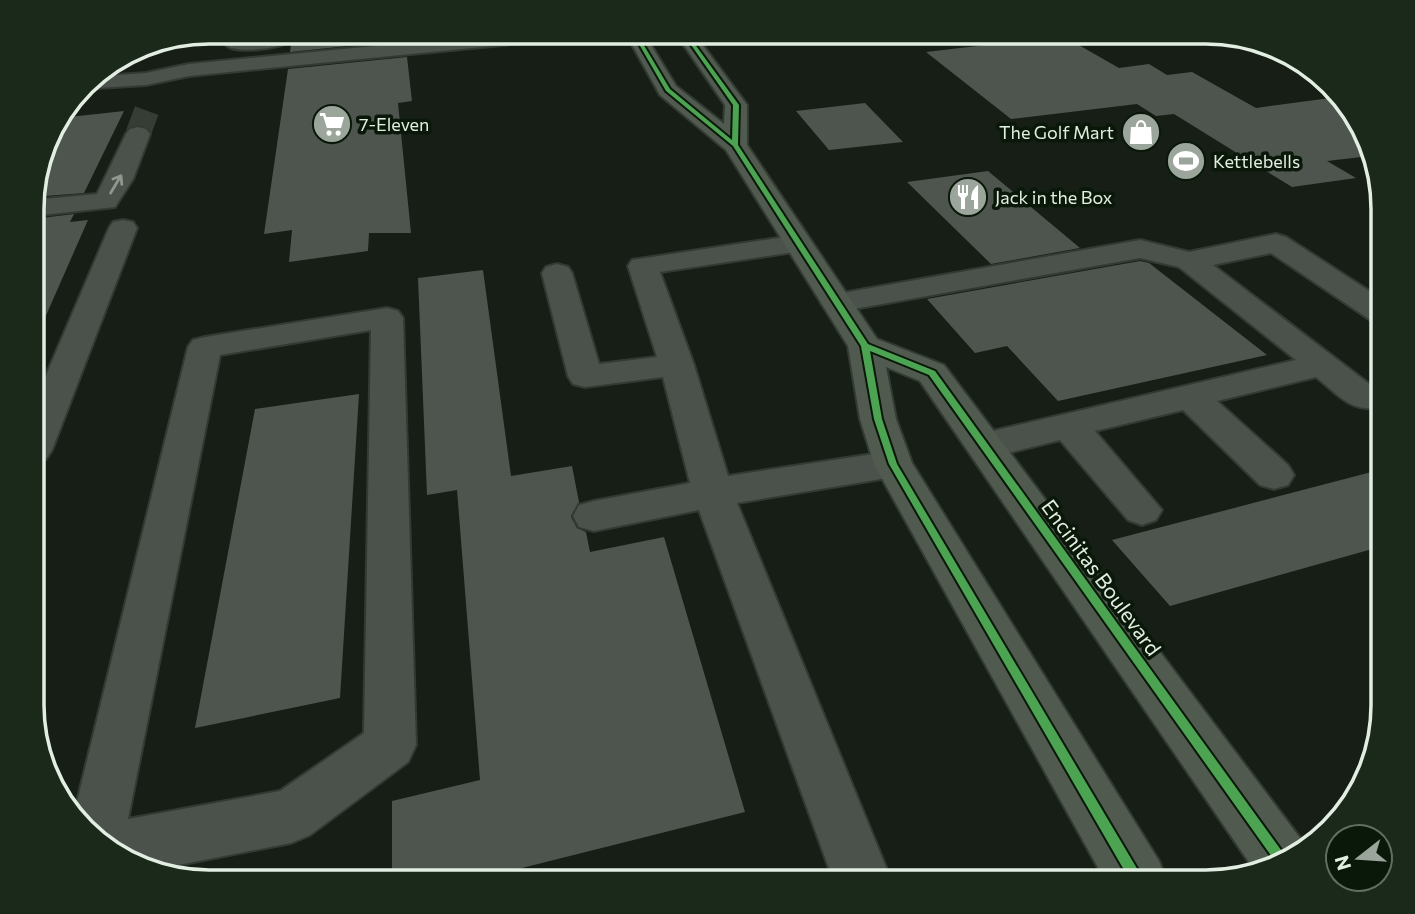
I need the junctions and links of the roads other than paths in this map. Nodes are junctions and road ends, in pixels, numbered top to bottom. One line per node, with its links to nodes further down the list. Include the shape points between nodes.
1 (451, 44): 4 (street, via 189,70 153,85)
2 (641, 44): 6 (main road, via 668,90)
3 (692, 44): 6 (main road, via 736,106)
4 (101, 84)
5 (138, 134): 7 (street, one-way to 5, via 106,201)
6 (735, 145): 9 (main road)
7 (44, 207)
8 (123, 228): 19 (street)
9 (798, 244): 12 (main road); 15 (street, via 643,266)
10 (1189, 261): 12 (street, via 1140,249); 13 (street, via 1276,243); 16 (street)
11 (556, 274): 15 (street, via 585,376)
12 (837, 303): 14 (main road)
13 (1371, 306)
14 (865, 346): 21 (main road, Encinitas Boulevard, via 932,373); 22 (main road, via 878,419)
15 (677, 365): 24 (street)
16 (1321, 365): 17 (street); 18 (street)
17 (1191, 397): 20 (street); 23 (street)
18 (1371, 398)
19 (44, 423)
20 (1068, 425): 21 (street); 25 (street)
21 (984, 446): 29 (main road, Encinitas Boulevard)
22 (893, 464): 24 (street); 31 (main road)
23 (1274, 475)
24 (713, 494): 26 (street); 30 (street)
25 (1142, 510)
26 (594, 516)
27 (99, 828): 28 (street, via 205,347 387,318 390,745 290,816)
28 (127, 848)
29 (1277, 854)
30 (858, 870)
31 (1131, 870)

